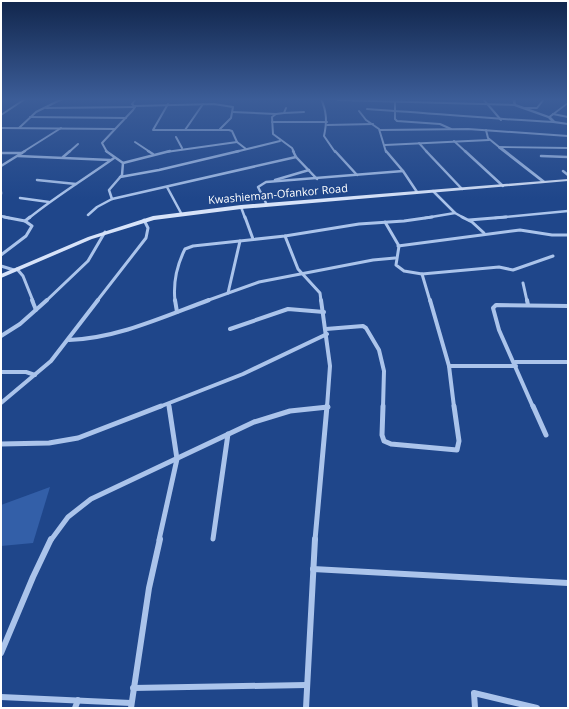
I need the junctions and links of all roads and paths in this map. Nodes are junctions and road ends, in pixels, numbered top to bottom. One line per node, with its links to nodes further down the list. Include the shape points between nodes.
1 (55, 132): 24 (street)
2 (112, 132): 31 (street, via 102,144)
3 (232, 132): 15 (street)
4 (273, 132): 12 (street)
5 (324, 132): 38 (street, via 326,140)
6 (381, 132): 18 (street)
7 (485, 132): 11 (street)
8 (515, 132): 9 (street)
9 (568, 136)
10 (176, 137): 20 (street)
11 (489, 140): 13 (street); 19 (street)
12 (280, 141): 22 (street); 28 (street, via 292,148)
13 (454, 141): 16 (street); 47 (street)
14 (135, 142): 25 (street)
15 (237, 142): 20 (street); 22 (street)
16 (419, 143): 18 (street); 49 (street)
17 (78, 144): 30 (street)
18 (385, 145): 36 (street, via 387,154)
19 (499, 147): 21 (street); 45 (street)
20 (182, 148): 25 (street)
21 (568, 148)
22 (246, 149): 40 (street)
23 (1, 152): 24 (street)
24 (22, 153): 26 (street)
25 (153, 154): 33 (street)
26 (18, 156): 30 (street); 34 (street)
27 (541, 156): 29 (street)
28 (296, 157): 35 (street); 48 (street)
29 (568, 157)
30 (63, 158): 32 (street)
31 (114, 158): 32 (street); 33 (street)
32 (110, 160): 46 (street)
33 (123, 163): 40 (street, via 124,171)
34 (1, 166)
35 (309, 170): 41 (street); 44 (street)
36 (403, 171): 38 (street); 51 (street)
37 (563, 172): 39 (street)
38 (357, 175): 41 (street)
39 (568, 175)
40 (120, 177): 53 (street, via 109,190)
41 (317, 179): 44 (street)
42 (37, 180): 46 (street)
43 (568, 180): 45 (main road, Kwashieman-Ofankor Road)
44 (269, 182): 55 (street, via 260,184 258,188)
45 (543, 182): 47 (main road, Kwashieman-Ofankor Road)
46 (76, 184): 54 (street)
47 (503, 186): 49 (main road, Kwashieman-Ofankor Road)
48 (166, 187): 53 (street); 58 (street)
49 (462, 189): 50 (main road, Kwashieman-Ofankor Road)
50 (433, 191): 51 (main road, Kwashieman-Ofankor Road); 59 (street)
51 (417, 192): 55 (main road, Kwashieman-Ofankor Road)
52 (20, 198): 54 (street)
53 (112, 199): 60 (street)
54 (49, 202): 64 (street)
55 (267, 205): 56 (main road, Kwashieman-Ofankor Road)
56 (241, 207): 58 (main road, Kwashieman-Ofankor Road); 70 (street)
57 (568, 211): 63 (street)
58 (181, 213): 62 (main road, Kwashieman-Ofankor Road)
59 (455, 213): 63 (street); 65 (street)
60 (88, 215)
61 (1, 216): 64 (street)
62 (144, 220): 66 (main road, Kwashieman-Ofankor Road); 91 (street, via 148,228 146,238)
63 (469, 220): 67 (street)
64 (25, 221): 73 (street, via 31,224 32,229)
65 (385, 222): 69 (street); 72 (street)
66 (105, 232): 77 (main road, Kwashieman-Ofankor Road); 85 (street, via 96,250 81,268)
67 (484, 233): 68 (street, via 528,230 552,236); 72 (street, via 439,243)
68 (568, 235)
69 (285, 236): 70 (street); 78 (street, via 295,264)
70 (253, 239): 71 (street)
71 (240, 240): 82 (street); 86 (street, via 197,245 185,249 172,290)
72 (398, 246): 75 (street, via 399,251)
73 (1, 255)
74 (553, 256): 79 (street, via 512,270 499,267)
75 (395, 258): 78 (street); 79 (street, via 396,265 401,270)
76 (1, 266): 77 (street)
77 (15, 269): 80 (main road, Kwashieman-Ofankor Road); 85 (street, via 23,276)
78 (302, 274): 82 (street, via 265,281); 87 (street, via 320,294)
79 (422, 274): 94 (street)
80 (1, 276)
81 (523, 283): 83 (street)
82 (228, 293): 86 (street)
83 (528, 305): 84 (street); 93 (street, via 496,305 493,308 499,330)
84 (568, 306)
85 (36, 310): 90 (street, via 21,325)
86 (177, 312): 91 (street, via 118,333)
87 (324, 312): 88 (street, via 288,309); 89 (street)
88 (230, 329)
89 (326, 332): 94 (street, via 363,326 379,350 384,371 382,435 387,443 457,450 460,446); 98 (street, via 243,374); 99 (street, via 330,366)
90 (1, 336)
91 (69, 340): 96 (street)
92 (568, 362): 93 (street)
93 (515, 364): 94 (street); 101 (street)
94 (449, 366)
95 (1, 372): 96 (street, via 26,372)
96 (35, 375): 97 (street)
97 (1, 403)
98 (169, 404): 102 (street, via 61,443); 103 (street)
99 (328, 407): 100 (street, via 290,411); 105 (street)
100 (228, 434): 103 (street); 104 (street)
101 (546, 434)
102 (1, 444)
103 (177, 459): 107 (street, via 91,499 63,522 44,550); 109 (street, via 149,588)
104 (213, 539)
105 (313, 569): 106 (street); 108 (street)
106 (568, 583)
107 (1, 653)
108 (306, 685): 109 (street); 114 (street)
109 (133, 688): 112 (street)
110 (1, 697): 111 (street)
111 (78, 700): 112 (street); 113 (street)
112 (131, 706)
113 (75, 708)
114 (306, 708)
115 (475, 708): 116 (street, via 474,693)
116 (537, 708)

